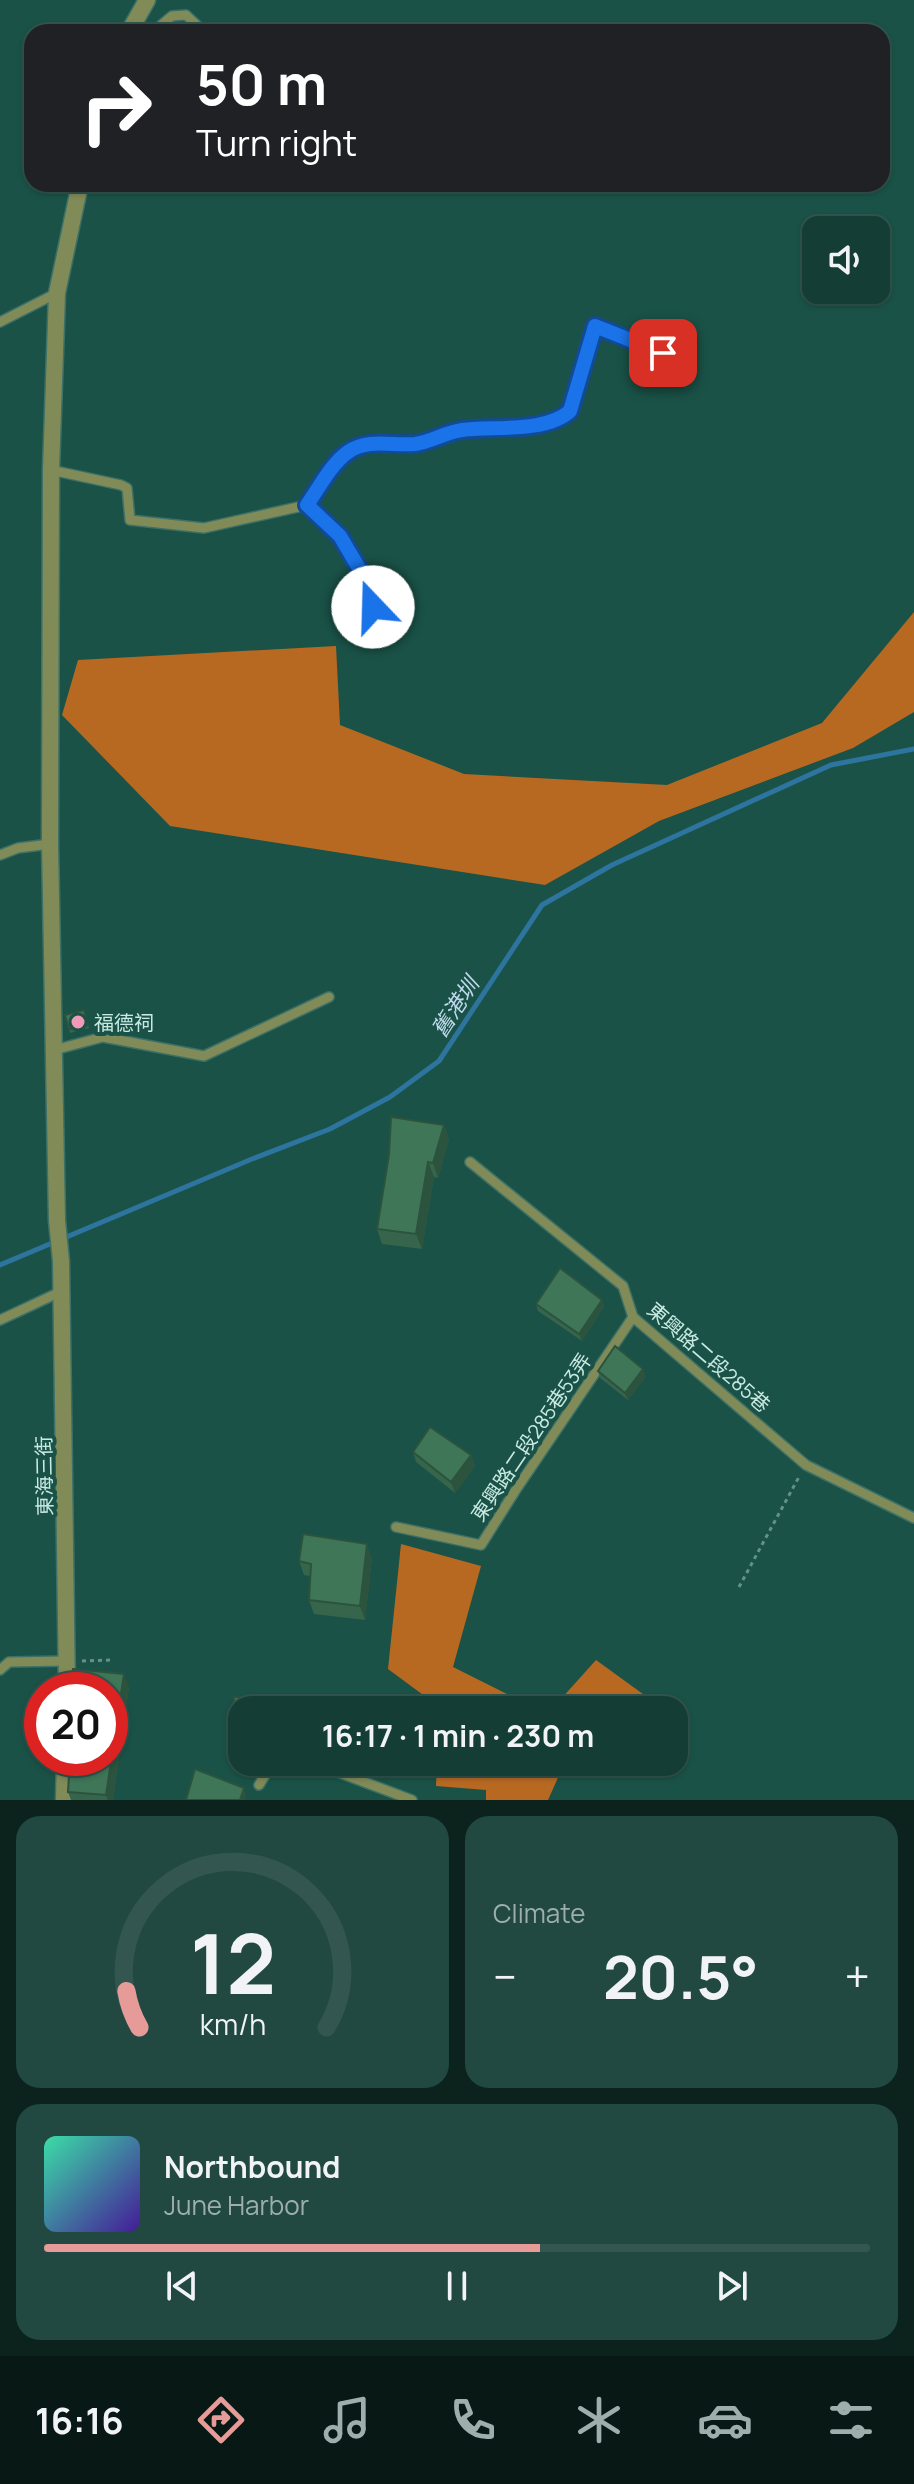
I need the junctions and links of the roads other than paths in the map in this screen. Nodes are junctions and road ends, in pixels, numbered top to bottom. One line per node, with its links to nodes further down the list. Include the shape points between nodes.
1 (147, 0): 2 (street)
2 (134, 24)
3 (162, 24): 4 (lane, via 172,16 186,15)
4 (196, 24)
5 (78, 192): 6 (street)
6 (57, 293): 7 (lane); 9 (street)
7 (0, 322)
8 (663, 353): 10 (lane, via 595,326 564,417 515,428 459,430 417,444 361,445 340,459)
9 (51, 470): 10 (lane, via 127,488 130,520 204,528); 12 (street)
10 (307, 505): 11 (lane, via 340,536)
11 (373, 607)
12 (50, 844): 13 (lane); 15 (street)
13 (0, 855)
14 (329, 997): 15 (lane, via 204,1056 103,1037)
15 (54, 1050): 17 (street, 東海三街)
16 (470, 1162): 18 (lane, 東興路二段285巷, via 623,1286)
17 (60, 1292): 19 (lane); 22 (street, 東海三街)
18 (633, 1317): 20 (lane, 東興路二段285巷, via 806,1465); 21 (lane, 東興路二段285巷53弄, via 481,1545)
19 (0, 1320)
20 (914, 1518)
21 (396, 1527)
22 (66, 1661): 23 (lane, via 9,1662); 24 (street, 東海三街)
23 (0, 1670)
24 (66, 1672)
25 (65, 1776): 29 (street)
26 (264, 1776): 28 (lane)
27 (348, 1776): 30 (lane)
28 (259, 1785)
29 (64, 1800)
30 (412, 1800)

